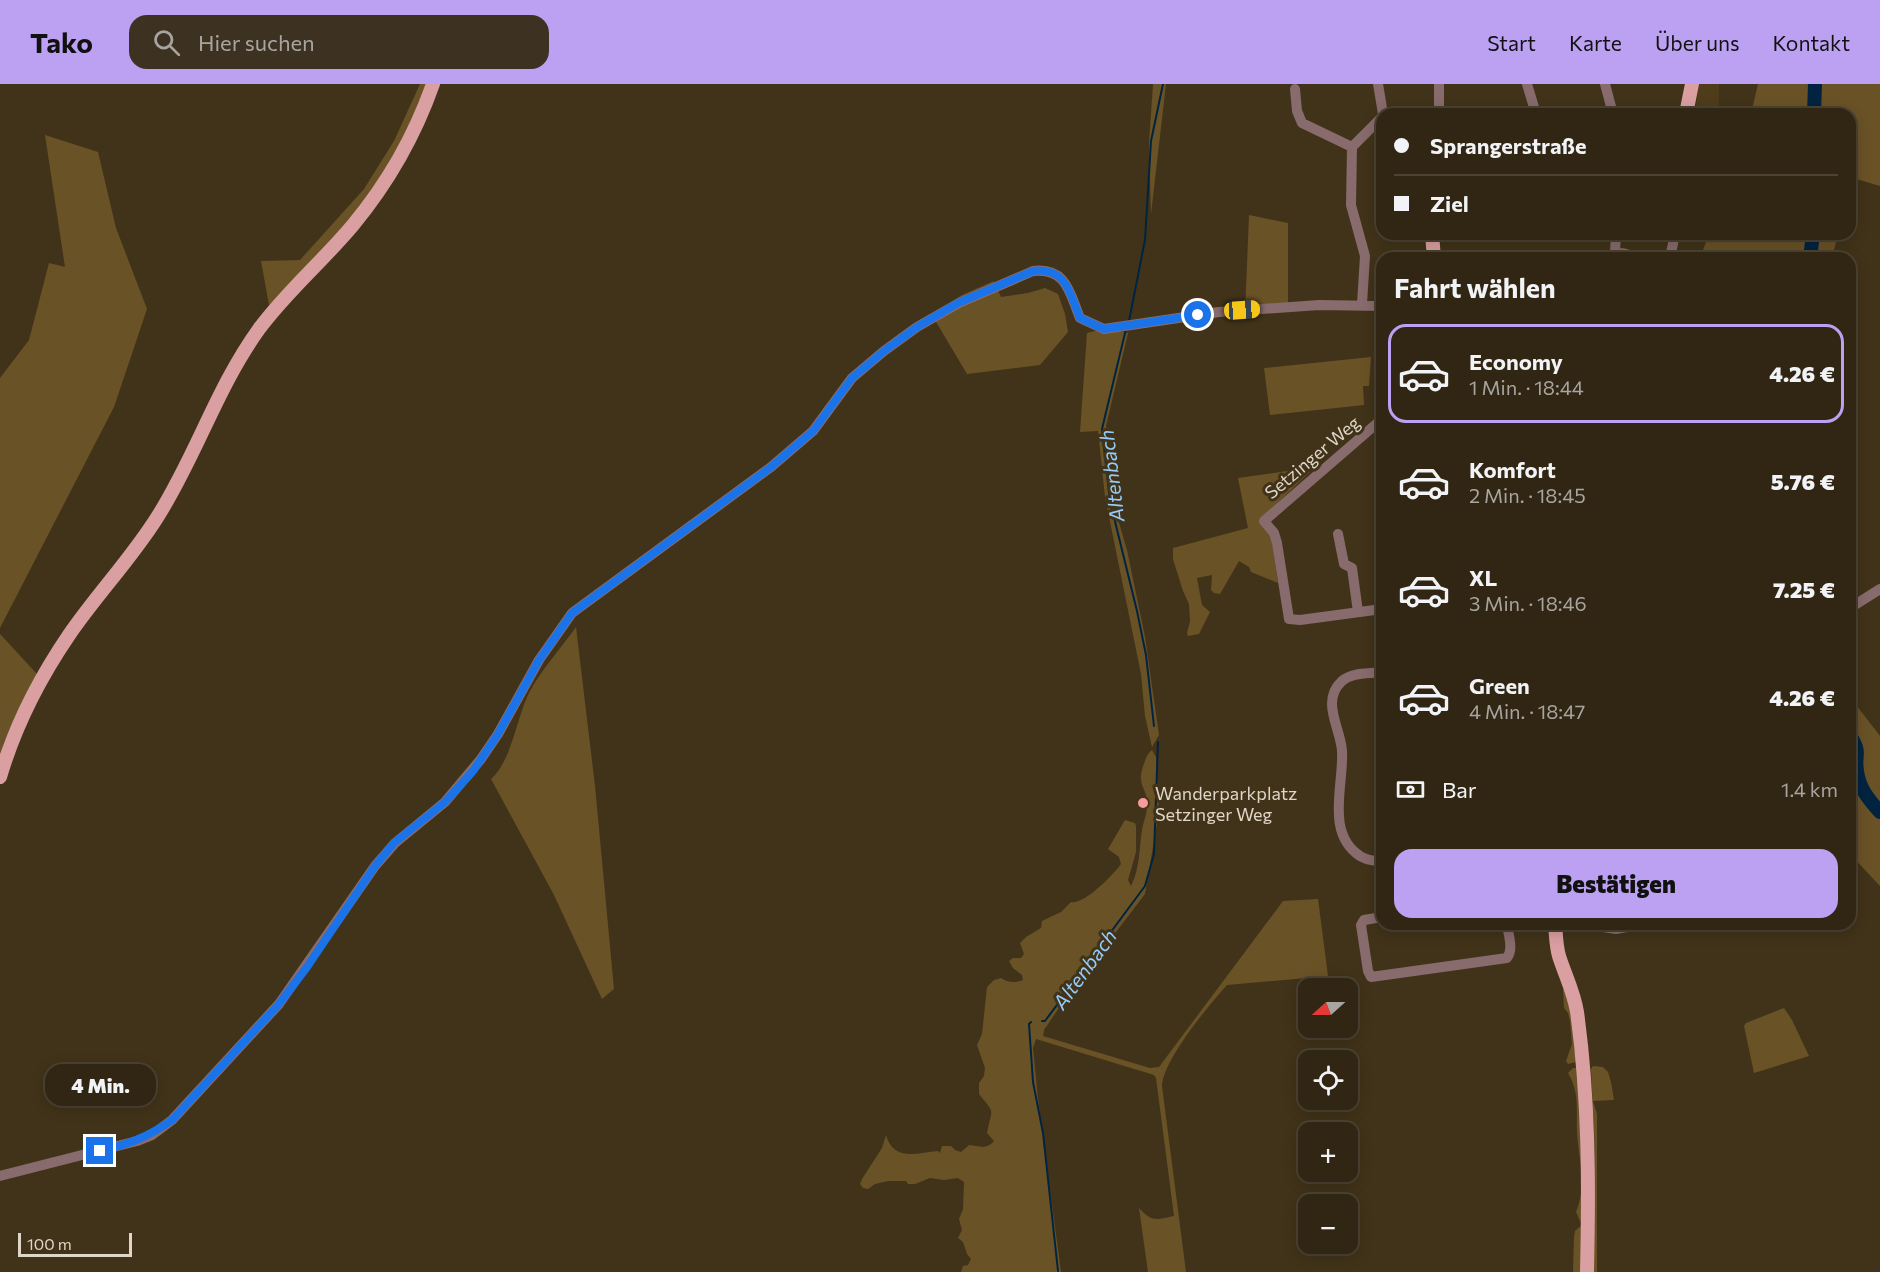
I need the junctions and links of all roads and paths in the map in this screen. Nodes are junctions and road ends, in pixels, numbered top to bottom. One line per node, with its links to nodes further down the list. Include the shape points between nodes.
1 (433, 84): 26 (main road, via 405,146 371,201 260,327 244,351 163,508 69,634 40,681)
2 (1378, 84): 8 (street)
3 (1439, 84): 9 (street)
4 (1527, 84): 10 (street)
5 (1605, 84): 11 (street)
6 (1692, 84): 12 (main road)
7 (1295, 89): 14 (street, via 1302,123)
8 (1381, 108)
9 (1439, 108)
10 (1534, 108)
11 (1611, 108)
12 (1687, 108)
13 (1376, 121): 14 (street)
14 (1352, 147): 17 (street, via 1351,205 1365,256)
15 (1616, 240): 16 (street)
16 (1616, 252)
17 (1362, 304): 18 (street); 31 (street, via 1219,312 1104,329 1080,318 1065,282 1049,272 1033,271 958,303 917,327 852,378 813,431 771,467 572,613 539,660 476,767 445,802 394,843 279,1004 172,1120 137,1141)
18 (1376, 305)
19 (1376, 423): 24 (street, Setzinger Weg, via 1264,521 1277,543 1288,619)
20 (1338, 534): 24 (street, via 1344,564 1352,568)
21 (1880, 589): 22 (street)
22 (1856, 604)
23 (1376, 610): 24 (street)
24 (1358, 612)
25 (1376, 673): 27 (street, via 1341,681 1332,709 1342,747 1339,808 1343,835 1363,858)
26 (0, 777)
27 (1376, 861)
28 (1376, 918): 29 (street, via 1364,920 1361,925 1371,977 1507,957)
29 (1508, 930)
30 (1556, 930): 32 (main road, via 1558,953 1576,1010 1585,1089)
31 (0, 1176)
32 (1587, 1272)

